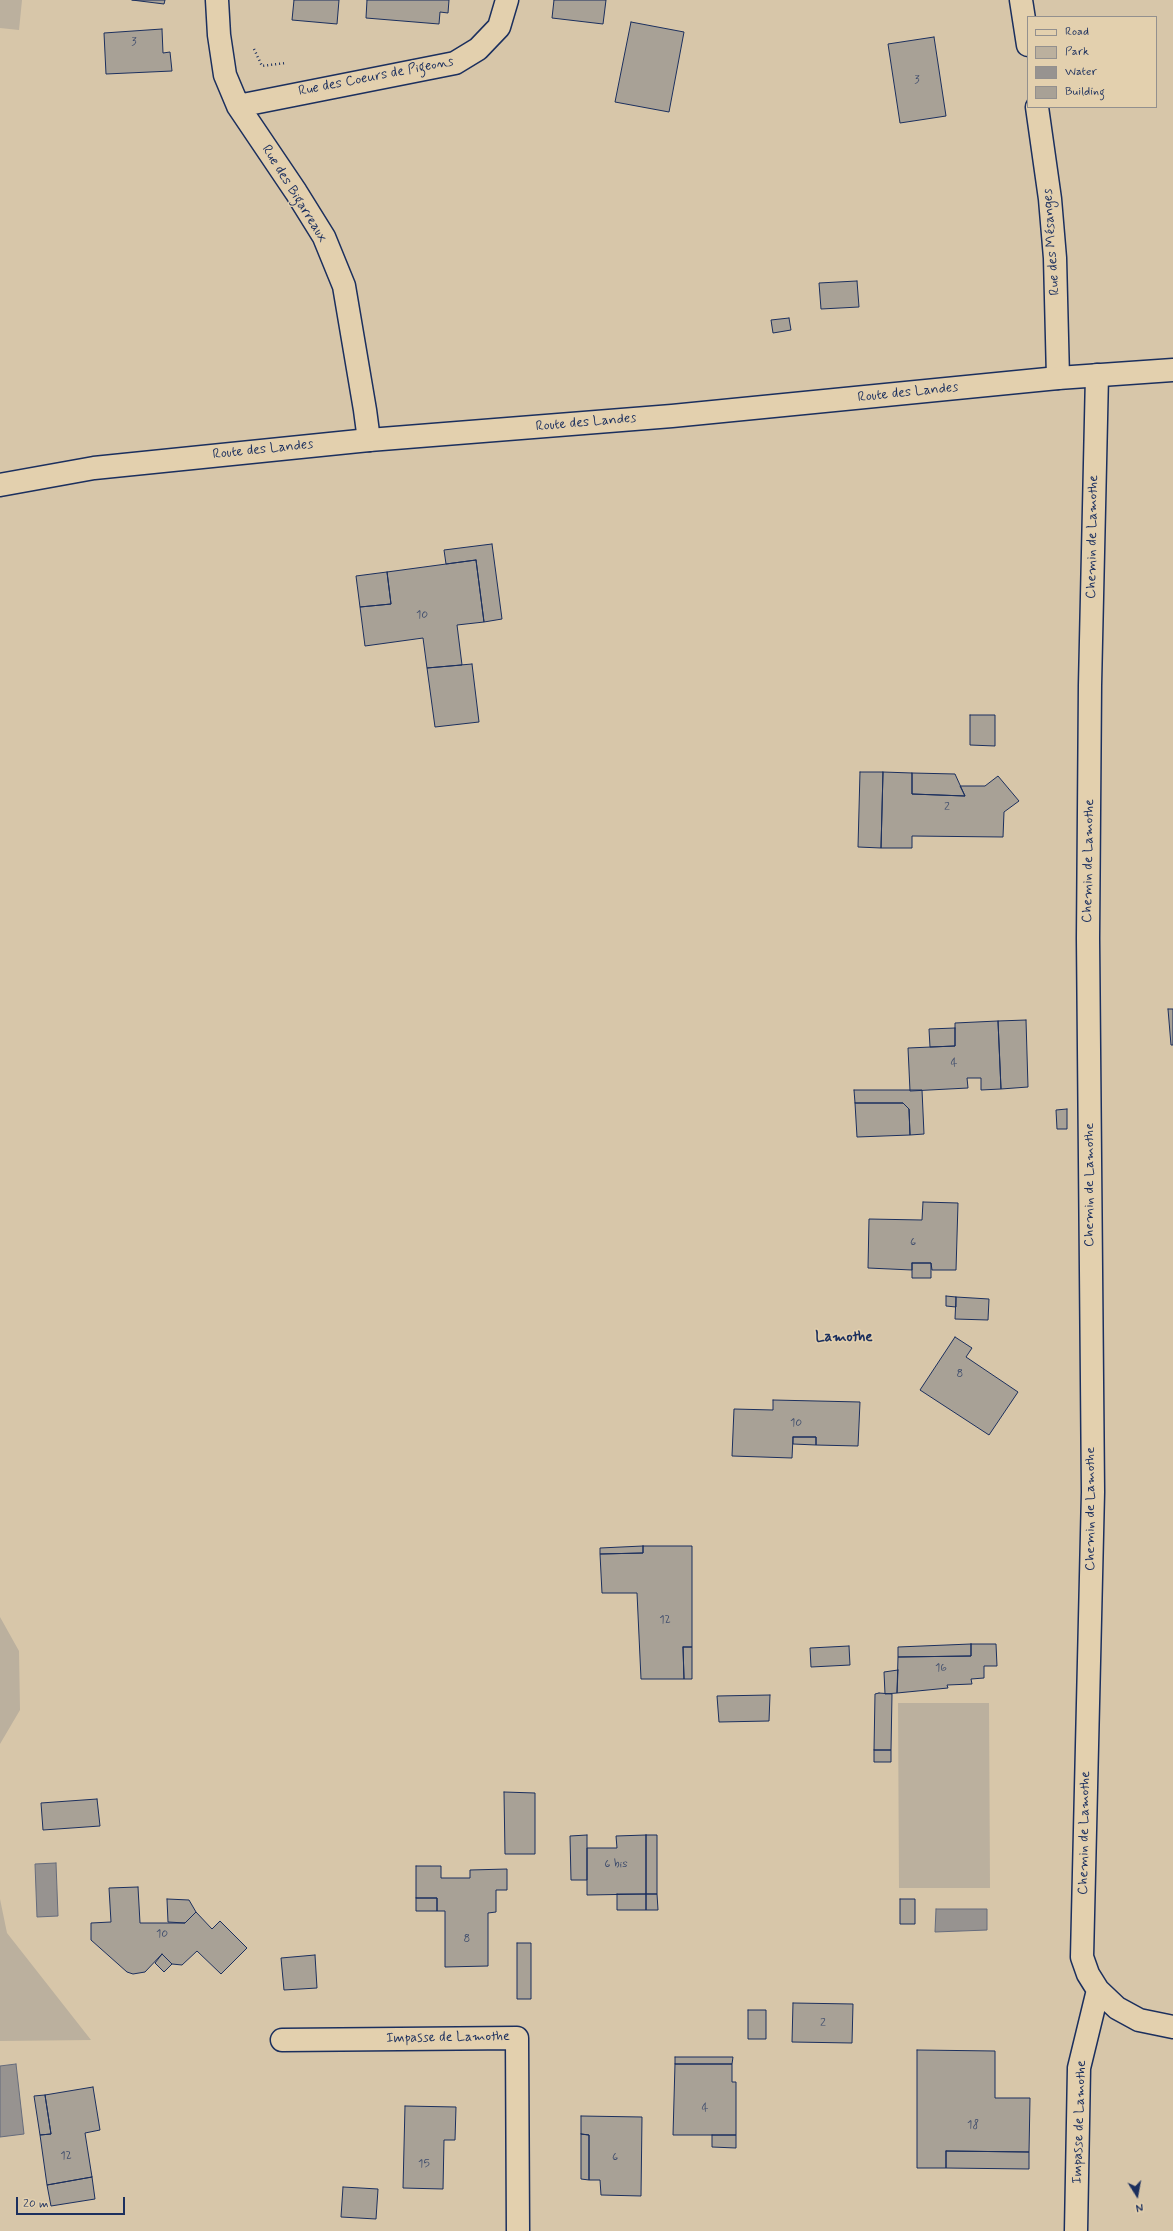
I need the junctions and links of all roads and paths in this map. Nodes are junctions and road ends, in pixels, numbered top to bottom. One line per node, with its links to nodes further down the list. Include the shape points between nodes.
1 (217, 0): 5 (street, Rue des Bigarreaux, via 225,74)
2 (507, 0): 5 (street, Rue des Coeurs de Pigeons, via 499,27 478,49 455,63)
3 (1022, 0): 4 (street)
4 (1027, 38)
5 (238, 106): 10 (street, Rue des Bigarreaux, via 324,237 344,286)
6 (1037, 108): 9 (street, Rue des Mésanges, via 1050,199 1055,258)
7 (1173, 370): 8 (street, Route des Landes)
8 (1097, 376): 9 (street, Route des Landes); 12 (street, Chemin de Lamothe, via 1090,677 1088,938 1093,1492 1082,1957 1088,1974)
9 (1058, 378): 10 (street, Route des Landes, via 672,416)
10 (369, 440): 11 (street, Route des Landes, via 94,468)
11 (0, 485)
12 (1098, 1990): 13 (street, Chemin de Lamothe, via 1117,2008 1139,2020); 16 (street, Impasse de Lamothe, via 1080,2068)
13 (1173, 2027)
14 (282, 2040): 15 (street, Impasse de Lamothe, via 517,2038)
15 (518, 2231)
16 (1076, 2231)

